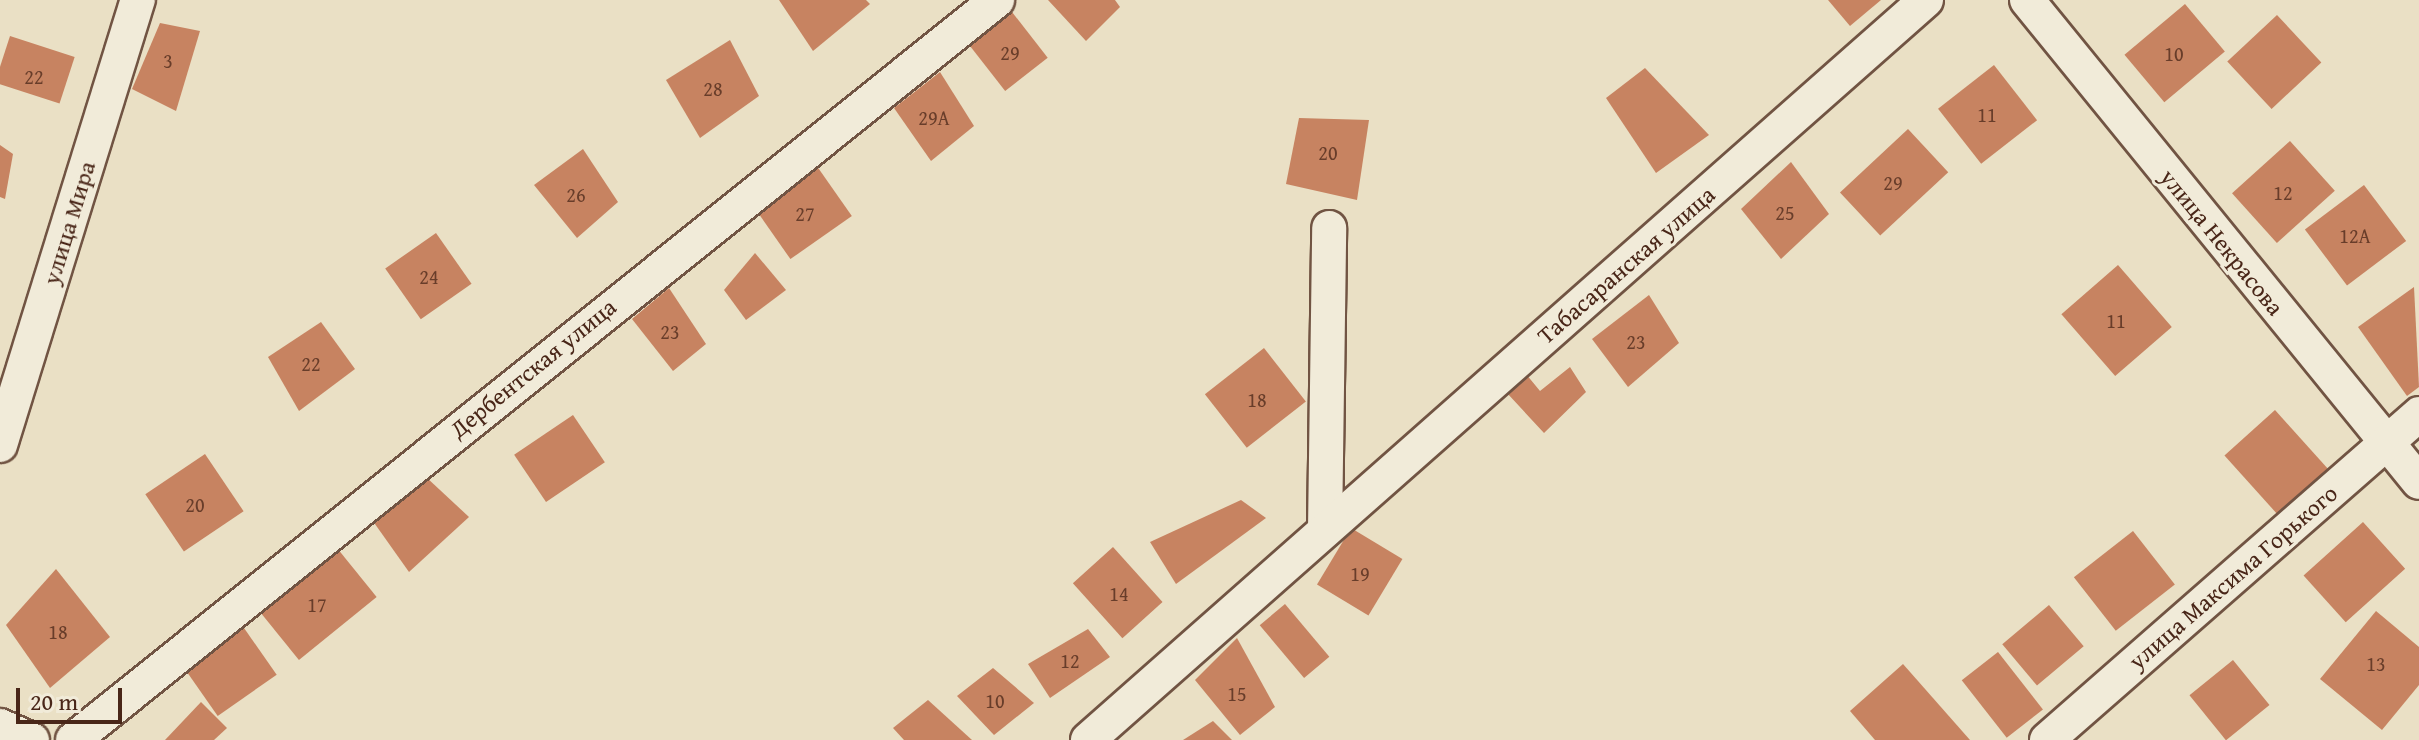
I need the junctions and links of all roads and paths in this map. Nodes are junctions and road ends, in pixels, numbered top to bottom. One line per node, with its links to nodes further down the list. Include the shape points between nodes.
1 (138, 0): 8 (street, улица Мира)
2 (997, 0): 13 (street, Дербентская улица)
3 (1926, 0): 10 (street, Табасаранская улица)
4 (2027, 0): 7 (street, улица Некрасова)
5 (1329, 228): 10 (street)
6 (2419, 414): 7 (street, улица Максима Горького)
7 (2385, 443): 9 (street, улица Некрасова); 15 (street, улица Максима Горького)
8 (0, 445)
9 (2419, 482)
10 (1325, 530): 14 (street, Табасаранская улица)
11 (0, 726): 12 (street)
12 (32, 740)
13 (73, 740)
14 (1088, 740)
15 (2047, 740)

